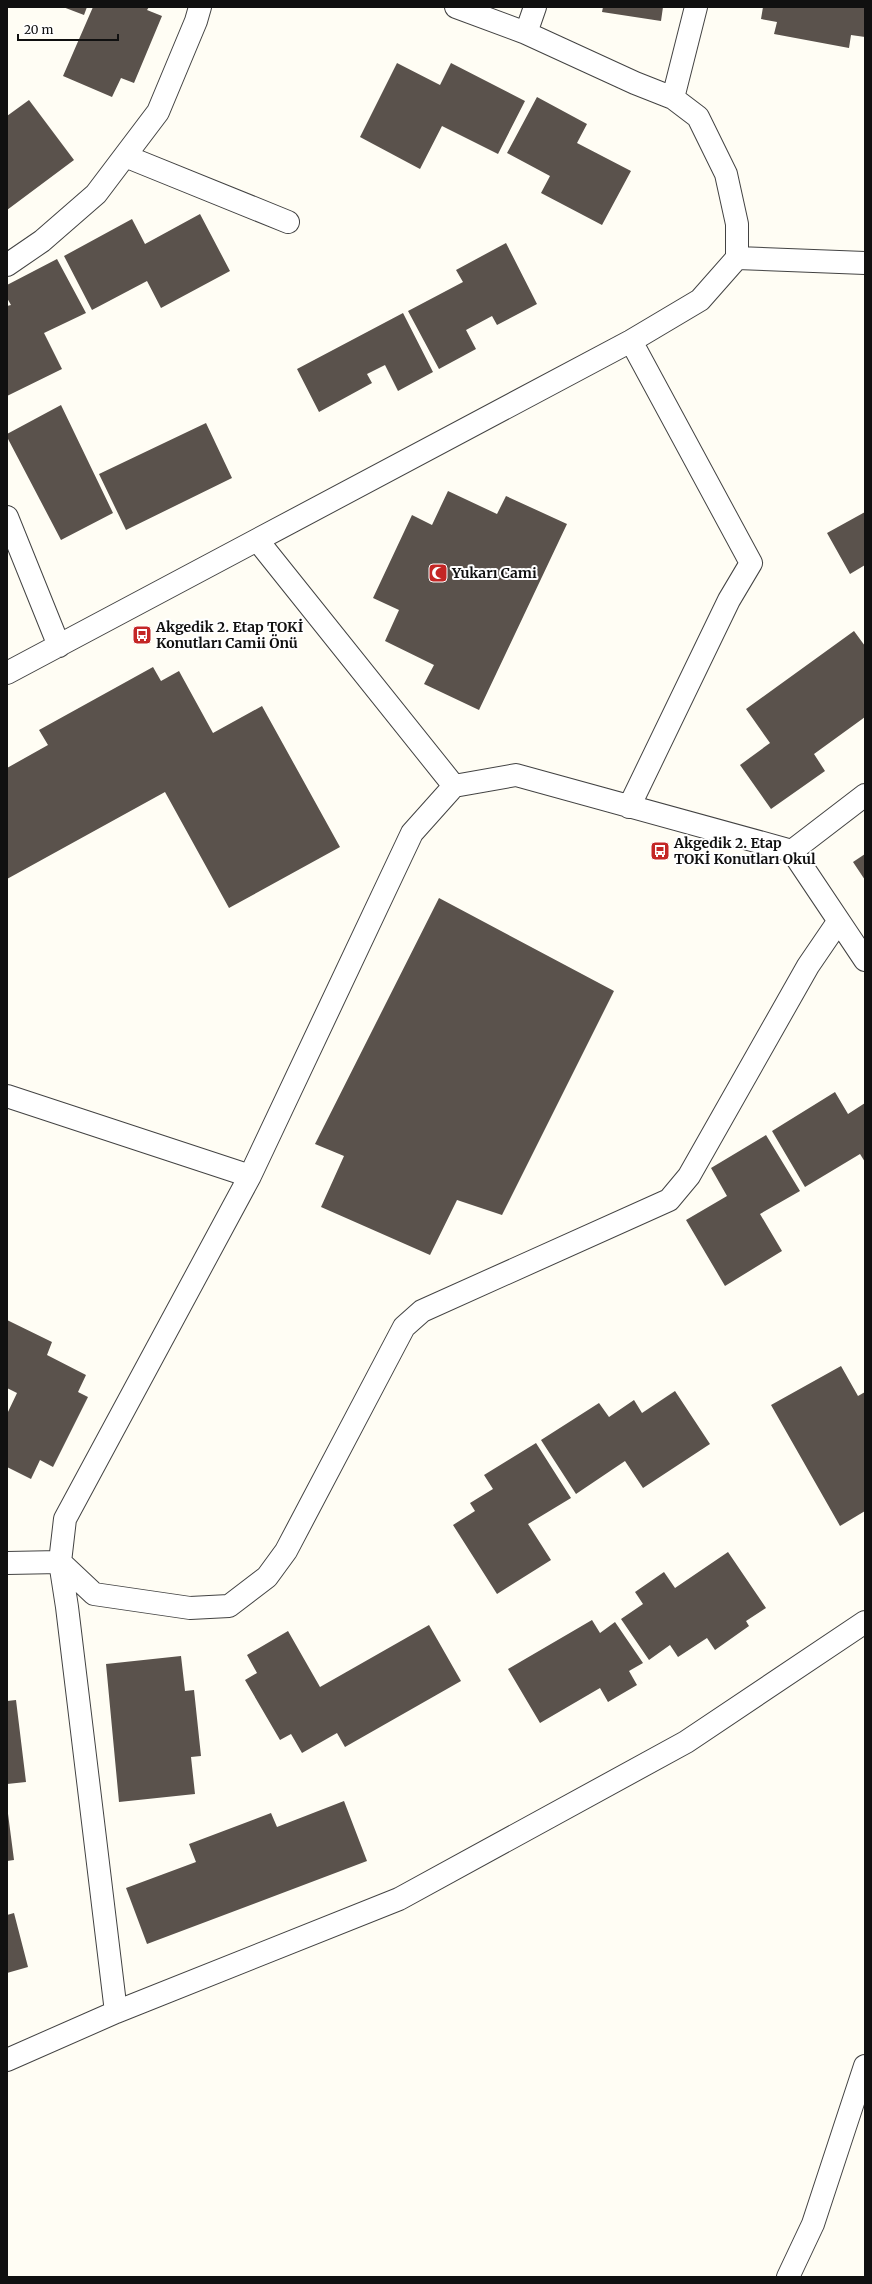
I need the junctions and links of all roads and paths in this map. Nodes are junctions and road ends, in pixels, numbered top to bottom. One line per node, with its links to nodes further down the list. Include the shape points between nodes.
1 (200, 7): 7 (street, via 158,112)
2 (456, 7): 5 (street)
3 (535, 7): 5 (street)
4 (696, 7): 6 (street)
5 (526, 33): 6 (street)
6 (674, 98): 9 (street, via 698,117 726,174 737,224)
7 (125, 156): 8 (street); 11 (street, via 96,194 42,241)
8 (288, 222)
9 (737, 258): 10 (street); 12 (street, via 700,300)
10 (865, 264)
11 (7, 265)
12 (631, 341): 14 (street); 19 (street, via 750,563 729,600)
13 (7, 517): 15 (street)
14 (258, 541): 15 (street); 17 (street)
15 (59, 646): 16 (street)
16 (7, 673)
17 (454, 786): 19 (street, via 516,775); 24 (street, via 412,833)
18 (865, 795): 20 (street)
19 (629, 807): 20 (street)
20 (792, 851): 21 (street)
21 (838, 922): 22 (street); 25 (street, via 808,966 689,1176 669,1200 422,1311 404,1327 286,1551 267,1577 229,1606 190,1608 94,1594)
22 (865, 960)
23 (7, 1096): 24 (street)
24 (250, 1176): 25 (street, via 65,1519)
25 (60, 1562): 26 (street); 28 (street)
26 (7, 1563)
27 (865, 1622): 28 (street, via 686,1742 399,1899)
28 (116, 2012): 29 (street)
29 (7, 2060)
30 (865, 2066): 31 (street, via 813,2224)
31 (788, 2277)

